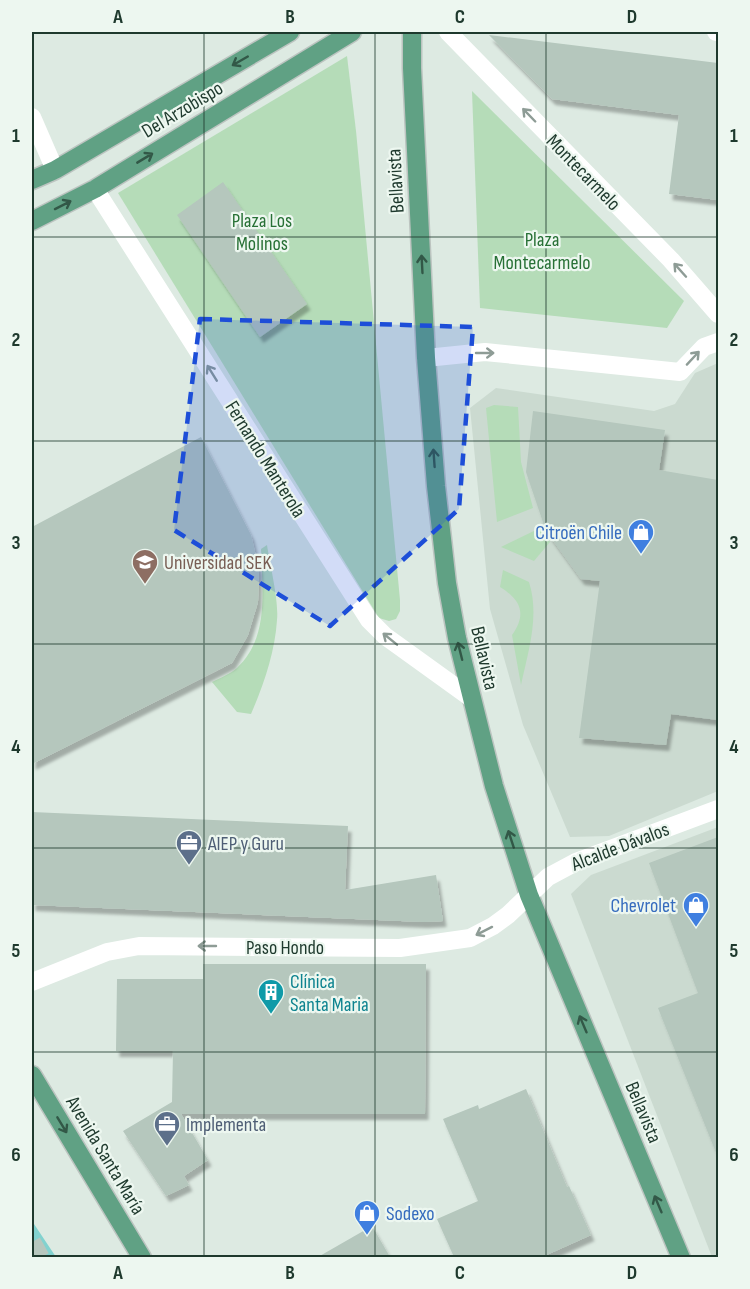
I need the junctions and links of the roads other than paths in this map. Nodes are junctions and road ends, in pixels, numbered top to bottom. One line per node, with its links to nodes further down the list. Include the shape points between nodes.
1 (290, 32): 6 (main road, Del Arzobispo, one-way to 6)
2 (352, 32): 8 (main road, Del Arzobispo, one-way to 2)
3 (412, 32): 12 (main road, Bellavista, one-way to 3)
4 (448, 32): 10 (street, Montecarmelo, one-way to 4, via 671,260)
5 (32, 117): 6 (street)
6 (55, 170): 7 (main road, Del Arzobispo)
7 (32, 180)
8 (95, 189): 9 (main road, Del Arzobispo, one-way to 8); 13 (street, Fernando Manterola, one-way to 8, via 369,620)
9 (32, 221)
10 (718, 314)
11 (718, 342): 12 (street, one-way to 11, via 484,352 680,372 704,347)
12 (426, 358): 13 (main road, Bellavista, one-way to 12, via 447,583)
13 (471, 698): 15 (main road, Bellavista, one-way to 13)
14 (718, 809): 15 (street, Alcalde Dávalos, via 567,866)
15 (529, 895): 16 (street, Paso Hondo, one-way to 16, via 493,926 470,938 399,948 139,946 107,952); 19 (main road, Bellavista, one-way to 15)
16 (32, 982)
17 (32, 1075): 18 (main road, Avenida Santa María, one-way to 18)
18 (142, 1257)
19 (681, 1257)

